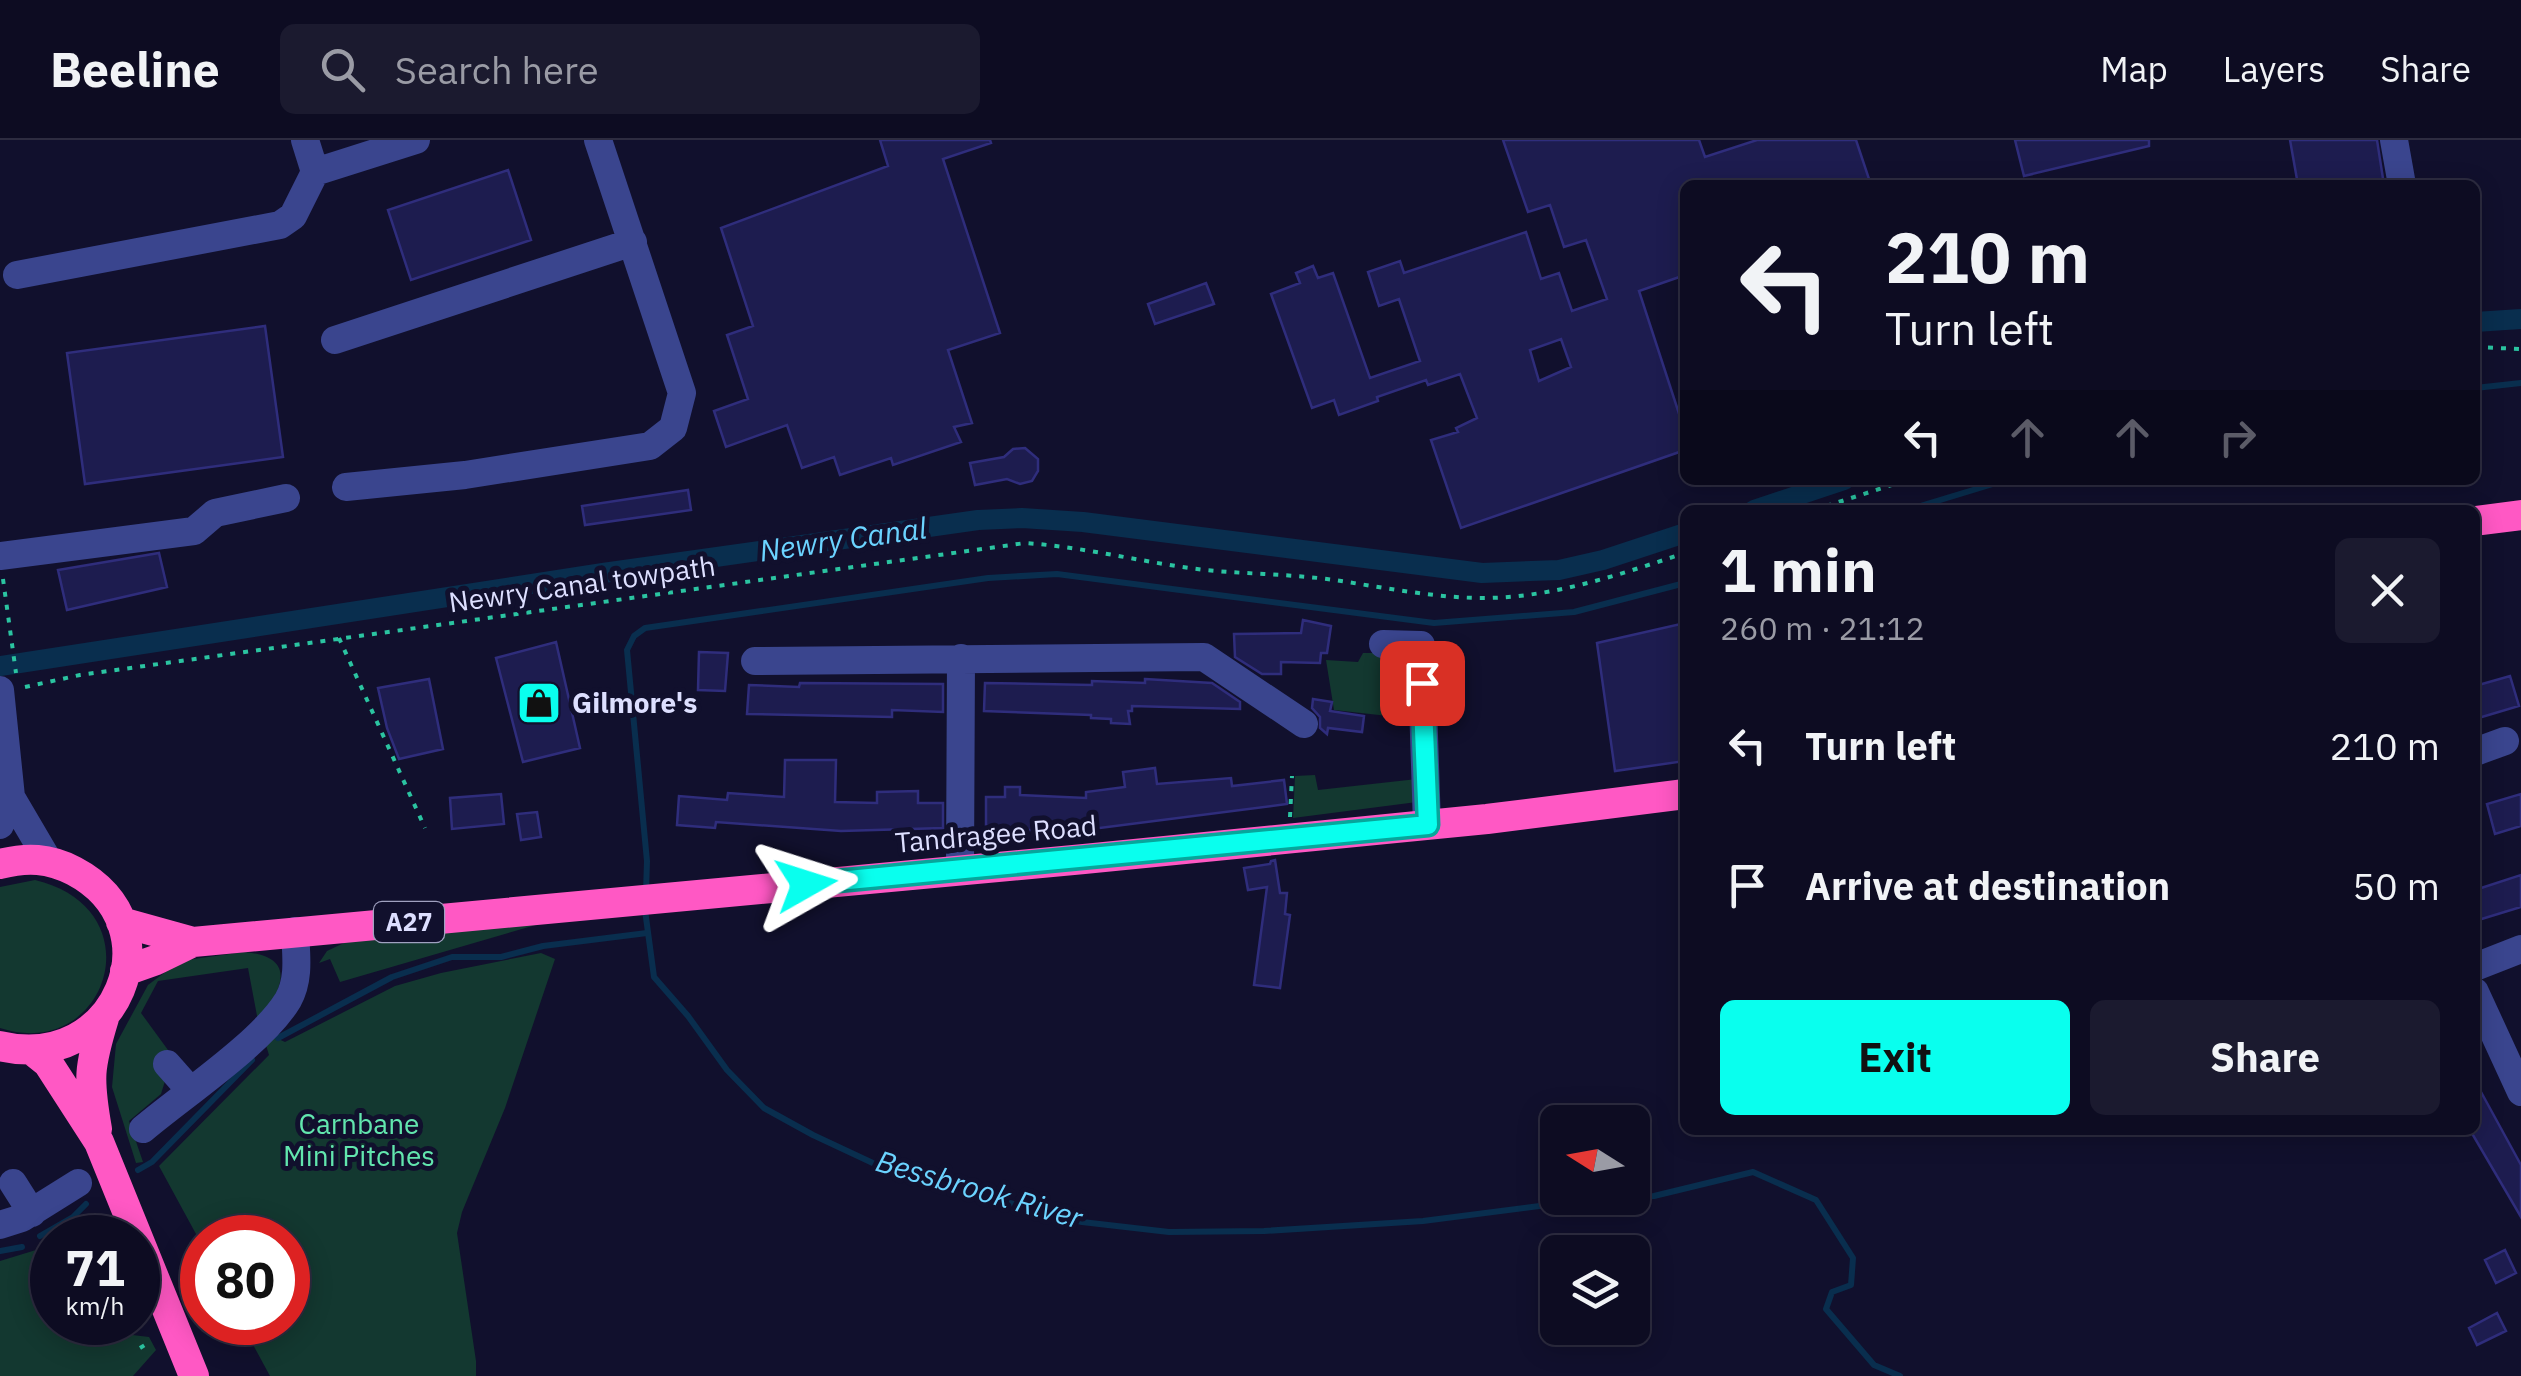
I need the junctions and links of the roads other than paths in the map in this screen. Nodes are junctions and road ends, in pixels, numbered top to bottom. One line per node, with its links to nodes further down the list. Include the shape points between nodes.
1 (305, 140): 5 (street)
2 (416, 140): 5 (street)
3 (598, 140): 7 (street)
4 (2394, 140): 6 (street)
5 (315, 172): 8 (street, via 293,216 280,225)
6 (2401, 180)
7 (633, 242): 9 (street); 10 (street, via 682,393 674,428 664,437 603,456)
8 (16, 274)
9 (335, 340)
10 (346, 488)
11 (286, 498): 14 (street, via 216,513 194,531)
12 (2521, 515): 13 (highway)
13 (2480, 520)
14 (0, 556)
15 (1383, 644): 25 (street, via 1421,645)
16 (961, 658): 17 (street); 19 (street, via 1204,657); 28 (street)
17 (755, 662)
18 (12, 688): 23 (street)
19 (1304, 724)
20 (2505, 741): 21 (street)
21 (2480, 750)
22 (1680, 795): 25 (highway, Tandragee Road / A27)
23 (11, 798): 24 (street); 26 (street)
24 (0, 825)
25 (1428, 825): 28 (highway, Tandragee Road / A27)
26 (48, 860): 27 (highway); 29 (highway, via 94,882)
27 (0, 864)
28 (960, 868): 30 (highway, Tandragee Road / A27)
29 (121, 922): 31 (highway, Tandragee Road / A27); 34 (highway)
30 (295, 932): 31 (highway, Tandragee Road / A27); 40 (street, via 297,970 289,998 262,1031)
31 (193, 942): 34 (highway, Tandragee Road / A27)
32 (2521, 948): 33 (street)
33 (2480, 965)
34 (126, 971): 36 (highway)
35 (2480, 1003): 41 (street)
36 (104, 1016): 38 (highway, via 84,1035); 43 (highway, via 89,1082)
37 (0, 1046): 38 (highway)
38 (33, 1051): 43 (highway, via 48,1063)
39 (167, 1064): 40 (street)
40 (190, 1090): 42 (street)
41 (2521, 1092)
42 (143, 1129)
43 (99, 1142): 48 (highway)
44 (13, 1183): 46 (street)
45 (78, 1184): 46 (street)
46 (32, 1213): 47 (street)
47 (0, 1225)
48 (194, 1376)

